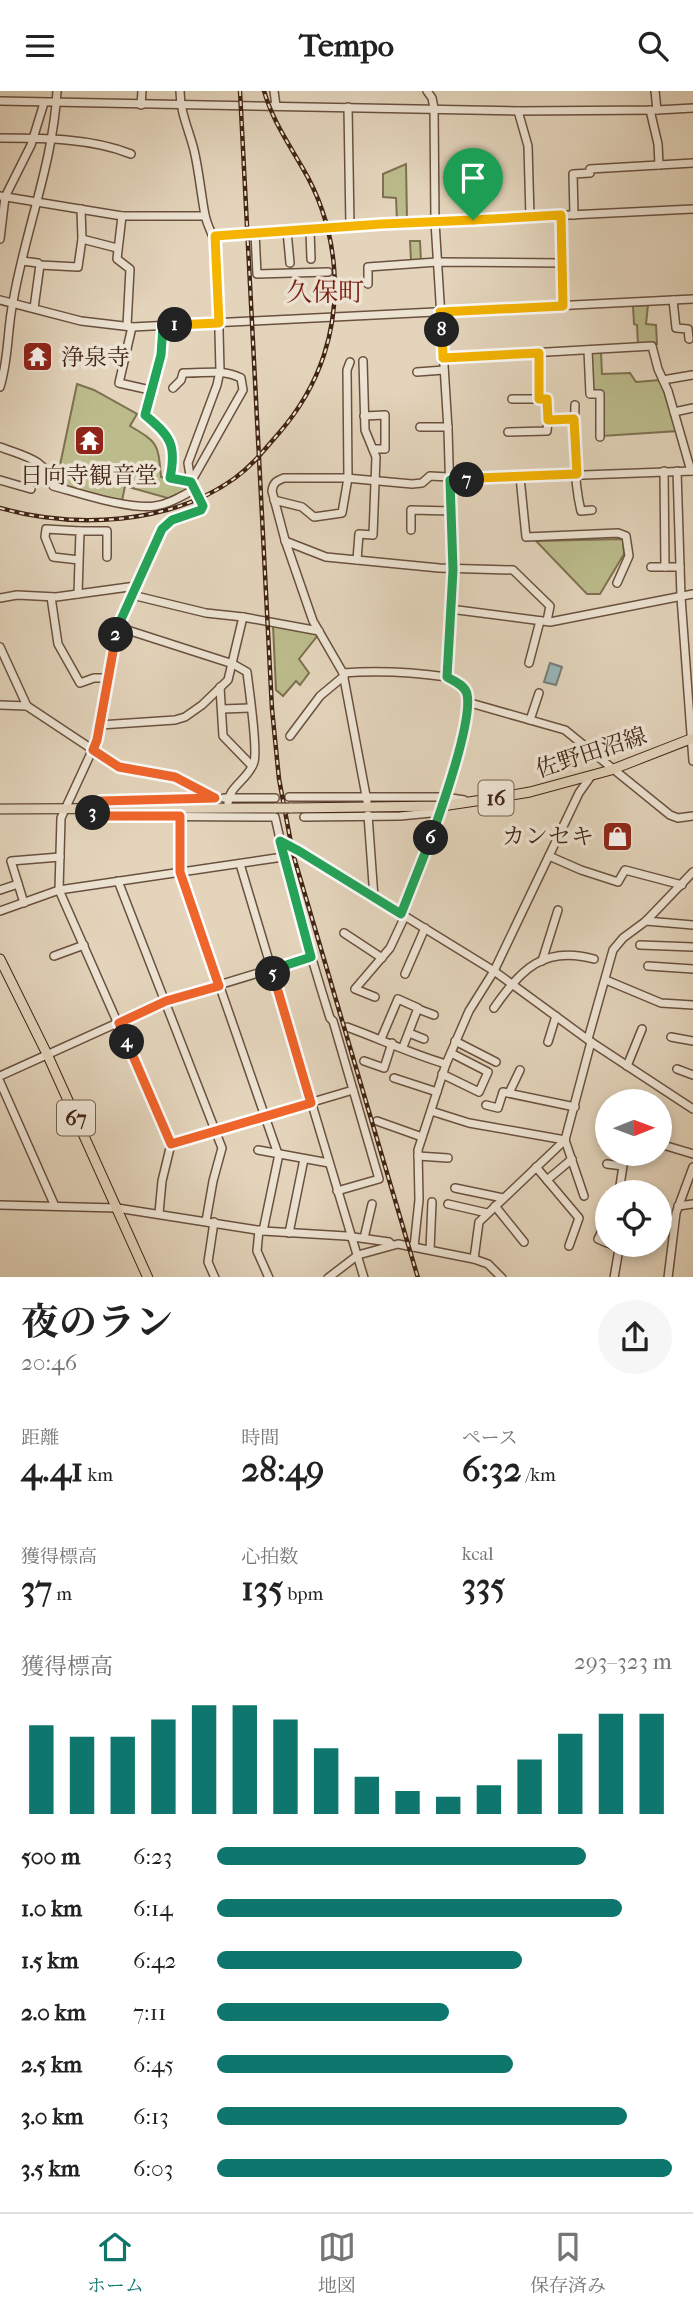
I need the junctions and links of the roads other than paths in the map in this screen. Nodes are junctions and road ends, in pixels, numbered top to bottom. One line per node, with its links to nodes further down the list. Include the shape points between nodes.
1 (57, 91): 10 (street)
2 (85, 91): 11 (street)
3 (142, 91): 12 (street)
4 (180, 91): 13 (street)
5 (274, 91): 14 (street)
6 (427, 91): 17 (street)
7 (656, 91): 18 (street)
8 (0, 101): 9 (street)
9 (44, 103): 10 (street); 21 (street)
10 (56, 103): 11 (street); 22 (street)
11 (85, 103): 12 (street)
12 (141, 104): 13 (street)
13 (180, 105): 14 (street); 33 (street, via 194,147)
14 (276, 106): 15 (street)
15 (348, 107): 17 (street); 36 (street)
16 (693, 107): 18 (street)
17 (434, 108): 19 (street); 35 (street)
18 (654, 110): 19 (street); 25 (street)
19 (518, 111): 34 (street, via 528,146)
20 (0, 138): 21 (street)
21 (34, 138): 22 (street); 26 (street)
22 (52, 140): 23 (street); 27 (street)
23 (131, 154)
24 (693, 163): 25 (street)
25 (659, 165): 31 (street, via 573,174)
26 (2, 196): 27 (street); 41 (street)
27 (38, 201): 28 (street); 45 (street)
28 (81, 209): 32 (street); 42 (street)
29 (693, 209): 31 (street)
30 (561, 215): 31 (street); 34 (street); 48 (street)
31 (574, 215)
32 (122, 216): 33 (street); 43 (street)
33 (205, 216): 40 (street)
34 (530, 217): 35 (street)
35 (435, 222): 36 (street); 46 (street)
36 (350, 227): 37 (street)
37 (310, 230): 38 (street); 44 (street)
38 (288, 231): 39 (street); 47 (street)
39 (255, 233): 40 (street); 50 (street, via 257,274)
40 (215, 236): 59 (street)
41 (0, 239)
42 (82, 239): 43 (street); 49 (street, via 78,267)
43 (117, 248): 60 (street, via 117,259 130,269)
44 (311, 259)
45 (22, 261): 49 (street); 55 (street)
46 (437, 262): 48 (street); 51 (street, via 368,267); 58 (street)
47 (290, 263)
48 (562, 263): 56 (street)
49 (40, 265): 57 (street)
50 (328, 272)
51 (369, 284)
52 (693, 299): 54 (street)
53 (0, 300): 55 (street)
54 (674, 300): 56 (street); 62 (street, via 676,328 688,329)
55 (12, 303): 57 (street); 73 (street)
56 (563, 306): 58 (street)
57 (34, 308): 60 (street, via 81,321)
58 (440, 312): 59 (street); 65 (street)
59 (219, 323): 61 (street); 69 (street)
60 (129, 326): 61 (street); 75 (street, via 119,383)
61 (163, 326): 75 (street, via 161,355)
62 (689, 338)
63 (588, 350): 64 (street); 72 (street, via 652,346); 87 (street, via 590,394 600,394)
64 (539, 353): 65 (street); 76 (street)
65 (443, 358): 68 (street)
66 (363, 361): 81 (street)
67 (350, 362): 95 (street)
68 (444, 370): 70 (street); 85 (street)
69 (220, 371): 74 (street, via 183,373); 99 (street, via 188,463); 99 (street, via 241,378 243,390)
70 (417, 372)
71 (692, 375): 72 (street)
72 (663, 380): 80 (street)
73 (0, 387)
74 (173, 388)
75 (150, 390): 99 (street, via 145,415 169,437 170,478)
76 (539, 399): 77 (street); 83 (street, via 547,399)
77 (512, 400)
78 (575, 405): 82 (street)
79 (693, 408): 80 (street)
80 (674, 412): 92 (street)
81 (365, 416): 89 (street); 89 (street, via 384,415 386,449)
82 (574, 419): 83 (street); 93 (street)
83 (548, 420): 86 (street, via 547,431)
84 (420, 426): 85 (street)
85 (448, 427): 96 (street)
86 (508, 432)
87 (600, 436)
88 (0, 447): 99 (street, via 43,464 53,486 137,506 169,503)
89 (373, 449): 98 (street)
90 (664, 471): 91 (street); 93 (street); 112 (street)
91 (677, 471): 92 (street); 110 (street)
92 (692, 471)
93 (577, 474): 94 (street); 102 (street, via 581,511)
94 (520, 477): 96 (street); 114 (street, via 526,537 626,536 629,556)
95 (348, 478): 98 (street); 101 (street, via 284,478 273,485); 101 (street, via 342,513 314,517 302,507)
96 (449, 479): 98 (street, via 430,476 412,484); 103 (street)
97 (0, 480): 100 (street)
98 (374, 481): 108 (street, via 373,535 359,534)
99 (193, 486): 115 (street, via 201,510 166,524)
100 (31, 489)
101 (274, 500): 106 (street)
102 (592, 510)
103 (451, 511): 104 (street, via 411,510); 113 (street)
104 (411, 530)
105 (80, 531): 107 (street, via 107,531); 109 (street); 109 (street, via 46,529 45,537 53,557)
106 (285, 540): 108 (street, via 326,557); 126 (street)
107 (107, 557)
108 (357, 560): 113 (street)
109 (79, 561): 116 (street)
110 (680, 566): 112 (street); 120 (street)
111 (651, 567): 112 (street)
112 (665, 567)
113 (453, 568): 122 (street); 124 (street, via 513,571 550,605)
114 (617, 583)
115 (136, 586): 116 (street); 118 (street)
116 (78, 594): 119 (street)
117 (693, 594): 120 (street)
118 (132, 595): 123 (street); 125 (street)
119 (51, 597): 121 (street); 132 (street, via 58,644 80,683)
120 (681, 597): 124 (street); 143 (street)
121 (0, 598)
122 (450, 609): 124 (street); 131 (street)
123 (243, 617): 126 (street); 129 (street)
124 (543, 621): 128 (street)
125 (118, 627): 129 (street); 132 (street)
126 (319, 631): 130 (street)
127 (0, 647): 137 (street)
128 (529, 663)
129 (233, 664): 133 (street, via 228,680); 138 (street, via 247,672)
130 (343, 674): 131 (street, via 409,672); 142 (street); 151 (street)
131 (447, 677): 135 (street, via 464,687)
132 (108, 678): 141 (street)
133 (220, 687): 139 (street); 141 (street, via 185,717)
134 (539, 693): 140 (street)
135 (467, 702): 140 (street); 154 (street)
136 (0, 705): 137 (street)
137 (27, 706): 144 (street)
138 (250, 708): 139 (street); 146 (street)
139 (222, 709): 146 (street, via 223,736)
140 (530, 720): 147 (street, via 570,733)
141 (100, 725): 144 (street)
142 (290, 736)
143 (692, 738): 145 (street); 147 (main road, 佐野田沼線 / 16)
144 (93, 750): 150 (street, via 119,767 175,777); 156 (street)
145 (693, 761)
146 (252, 766): 152 (street)
147 (611, 770): 148 (main road, 佐野田沼線 / 16); 160 (street, via 670,815)
148 (591, 776): 154 (main road, 佐野田沼線 / 16, via 530,792); 163 (street)
149 (289, 797): 151 (street)
150 (215, 798): 152 (street); 157 (street, via 101,801)
151 (367, 800): 154 (street)
152 (228, 801): 153 (street)
153 (275, 803): 154 (main road, 佐野田沼線 / 16, bridge, via 289,808); 157 (main road, 16)
154 (443, 805): 158 (street); 178 (street)
155 (0, 809): 156 (main road, 16)
156 (64, 809): 157 (main road, 16); 164 (street)
157 (85, 809): 159 (street, via 102,816)
158 (368, 814): 161 (street); 174 (street)
159 (180, 816): 162 (street, via 275,817); 167 (street)
160 (693, 816)
161 (304, 817)
162 (280, 841): 165 (street); 174 (street)
163 (549, 856): 171 (street, via 618,881 625,870); 195 (street)
164 (60, 857): 170 (street, via 11,861); 173 (street)
165 (283, 857): 166 (street); 187 (street)
166 (240, 864): 167 (street); 194 (street)
167 (180, 872): 169 (street); 199 (street)
168 (693, 872): 171 (street)
169 (118, 881): 173 (street); 201 (street)
170 (18, 884): 172 (street); 175 (street)
171 (682, 885): 179 (street)
172 (0, 890)
173 (59, 890): 175 (street); 183 (street)
174 (374, 898): 178 (street)
175 (24, 903): 177 (street)
176 (558, 909): 191 (street)
177 (0, 911)
178 (403, 915): 181 (street); 188 (street, via 396,939)
179 (646, 921): 180 (street); 197 (street, via 613,950)
180 (693, 925)
181 (425, 928): 195 (street); 196 (street)
182 (344, 933): 188 (street)
183 (83, 945): 186 (street); 207 (street)
184 (640, 945): 185 (street)
185 (693, 947)
186 (54, 956)
187 (311, 957): 194 (street); 233 (street)
188 (382, 958): 200 (street, via 355,989)
189 (0, 959): 221 (main road, 67)
190 (594, 959): 191 (street, via 574,954)
191 (542, 961): 198 (street, via 533,963)
192 (648, 966): 193 (street)
193 (693, 969)
194 (271, 970): 199 (street); 236 (street)
195 (494, 971): 198 (street); 214 (street)
196 (405, 974)
197 (606, 980): 202 (street, via 661,1003); 215 (street)
198 (511, 983): 203 (street); 206 (street)
199 (219, 986): 201 (street); 241 (street)
200 (375, 997)
201 (166, 1001): 207 (street); 243 (street)
202 (693, 1005)
203 (494, 1008)
204 (418, 1009): 205 (street); 210 (street); 212 (street, via 398,999)
205 (434, 1015)
206 (556, 1016): 215 (street); 217 (street)
207 (119, 1023): 221 (street); 246 (street)
208 (347, 1027): 212 (street)
209 (642, 1030): 225 (street)
210 (409, 1033): 213 (street); 219 (street)
211 (671, 1037): 216 (street)
212 (381, 1039): 218 (street)
213 (424, 1039)
214 (455, 1041): 220 (street); 223 (street)
215 (590, 1041): 225 (street); 238 (street)
216 (693, 1041)
217 (548, 1042)
218 (392, 1043): 219 (street); 222 (street, via 384,1068)
219 (403, 1047): 224 (street)
220 (451, 1053): 224 (street); 228 (street, via 488,1072 479,1092)
221 (48, 1056): 230 (street); 271 (main road, 67)
222 (364, 1061)
223 (496, 1062)
224 (446, 1064): 228 (street)
225 (627, 1066): 239 (street)
226 (677, 1069): 229 (street)
227 (520, 1070): 235 (street)
228 (442, 1074): 234 (street)
229 (693, 1075)
230 (0, 1076)
231 (394, 1078): 234 (street)
232 (0, 1082): 268 (street)
233 (353, 1090): 236 (street); 260 (street, via 379,1179)
234 (436, 1092): 240 (street)
235 (509, 1093): 237 (street, via 503,1092 498,1108); 238 (street)
236 (311, 1103): 241 (street); 255 (street)
237 (486, 1105)
238 (575, 1107): 245 (street)
239 (693, 1109)
240 (430, 1111): 244 (street); 245 (street, via 469,1123)
241 (264, 1117): 243 (street); 249 (street)
242 (377, 1121): 244 (street)
243 (216, 1130): 246 (street); 274 (street, via 222,1148 213,1181)
244 (422, 1137): 251 (street)
245 (565, 1140): 254 (street); 256 (street)
246 (171, 1144): 272 (street)
247 (672, 1148): 250 (street)
248 (258, 1150): 249 (street)
249 (279, 1154): 253 (street); 275 (street)
250 (693, 1154)
251 (418, 1156): 252 (street); 282 (street)
252 (448, 1158)
253 (304, 1159): 255 (street); 276 (street)
254 (572, 1159): 258 (street); 261 (street)
255 (329, 1163): 260 (street)
256 (536, 1167): 258 (street); 262 (street)
257 (693, 1167): 270 (street)
258 (547, 1180): 281 (street, via 579,1218)
259 (455, 1188): 262 (street)
260 (337, 1191): 277 (street)
261 (584, 1196)
262 (503, 1198): 269 (street)
263 (432, 1202): 283 (street)
264 (372, 1204): 278 (street)
265 (448, 1204): 273 (street)
266 (693, 1204): 270 (street)
267 (0, 1205): 268 (street)
268 (54, 1205): 271 (street)
269 (495, 1206): 273 (street); 279 (street)
270 (678, 1206): 294 (street)
271 (117, 1208): 272 (street); 287 (main road, 67)
272 (159, 1213): 274 (street)
273 (487, 1213): 286 (street, via 479,1222)
274 (210, 1221): 275 (street); 288 (street, via 208,1262)
275 (261, 1230): 276 (street); 289 (street, via 257,1251)
276 (289, 1234): 277 (street)
277 (352, 1237): 278 (street); 284 (street)
278 (364, 1238): 280 (street)
279 (524, 1241)
280 (392, 1245): 282 (street); 284 (street)
281 (569, 1246)
282 (415, 1247): 283 (street)
283 (430, 1250): 286 (street)
284 (358, 1255): 290 (street); 291 (street)
285 (618, 1257): 293 (street)
286 (474, 1259): 292 (street)
287 (148, 1277)
288 (215, 1277)
289 (270, 1277)
290 (328, 1277)
291 (364, 1277)
292 (502, 1277)
293 (614, 1277)
294 (667, 1277)

